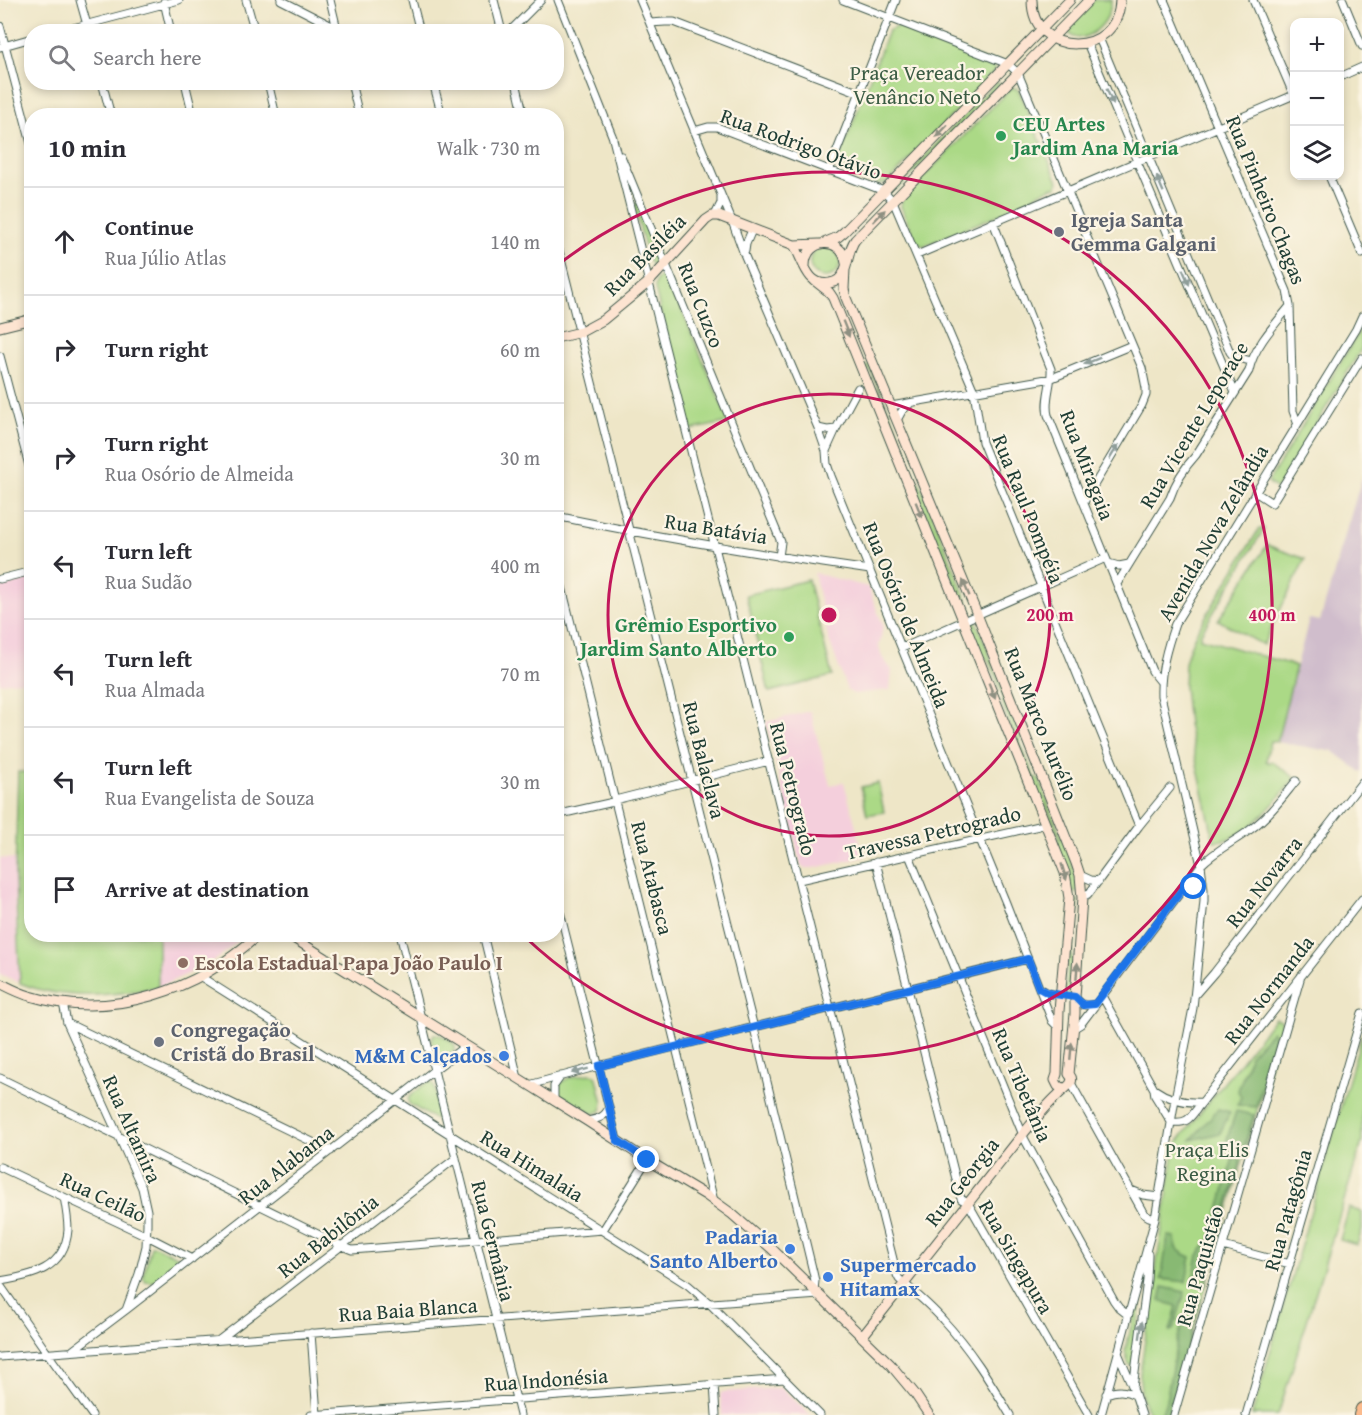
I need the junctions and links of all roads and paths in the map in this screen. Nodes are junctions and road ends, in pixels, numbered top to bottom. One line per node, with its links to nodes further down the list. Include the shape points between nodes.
1 (80, 0): 23 (street)
2 (179, 0): 20 (street)
3 (246, 0): 26 (street)
4 (281, 0): 27 (street)
5 (330, 0): 28 (street)
6 (412, 0): 29 (street)
7 (494, 0): 30 (street)
8 (541, 0): 31 (street)
9 (558, 0): 62 (street, Rua Cuzco)
10 (640, 0): 22 (street, Rua Osório de Almeida)
11 (843, 0): 21 (street)
12 (896, 0): 21 (street)
13 (1032, 0): 33 (street)
14 (1070, 0): 33 (street)
15 (1089, 0): 34 (street)
16 (1120, 0): 35 (street, via 1115,21)
17 (1164, 0): 60 (street, Rua Pinheiro Chagas)
18 (1254, 0): 44 (street)
19 (1343, 0): 39 (street)
20 (164, 2): 24 (street); 25 (street)
21 (889, 18): 40 (street); 51 (street)
22 (650, 23): 51 (street, via 674,22); 61 (street, Rua Osório de Almeida)
23 (87, 24)
24 (100, 24)
25 (169, 24)
26 (253, 24)
27 (327, 24)
28 (336, 24)
29 (418, 24)
30 (500, 24)
31 (517, 24)
32 (0, 26): 38 (street)
33 (1041, 29): 34 (street); 40 (street)
34 (1053, 38): 37 (street, via 1073,45); 42 (street)
35 (1099, 38): 37 (street); 63 (street)
36 (24, 41): 38 (street)
37 (1087, 43): 64 (street, one-way to 64)
38 (3, 46): 59 (street)
39 (1362, 46)
40 (1008, 64): 42 (street); 67 (street, one-way to 67)
41 (1362, 67): 43 (street)
42 (1018, 74): 68 (street); 70 (street)
43 (1344, 74)
44 (1290, 86)
45 (104, 90): 53 (street)
46 (187, 90): 54 (street)
47 (270, 90): 55 (street)
48 (353, 90): 56 (street)
49 (435, 90): 57 (street)
50 (518, 90): 58 (street)
51 (860, 93): 65 (street)
52 (1290, 98): 60 (street)
53 (109, 108)
54 (191, 108)
55 (274, 108)
56 (357, 108)
57 (440, 108)
58 (523, 108)
59 (24, 119)
60 (1218, 127): 63 (street); 86 (street, Rua Pinheiro Chagas, via 1286,286)
61 (694, 131): 65 (street, Rua Rodrigo Otávio, via 717,127); 69 (street, Rua Osório de Almeida)
62 (612, 135): 80 (street, Rua Cuzco); 85 (street, Rua Petrogrado)
63 (1149, 156): 64 (street); 96 (street, one-way to 63, via 1234,357 1230,352)
64 (1137, 161): 68 (street); 101 (street, one-way to 101)
65 (829, 171): 67 (street, Rua Rodrigo Otávio)
66 (1331, 180): 78 (street)
67 (884, 191): 70 (street, Rua Rodrigo Otávio); 75 (street, via 842,235)
68 (1067, 191): 73 (street); 92 (street)
69 (721, 196): 71 (street); 72 (street, Rua Osório de Almeida)
70 (893, 201): 79 (street, Rua Raul Pompéia); 81 (street, one-way to 70, via 855,240)
71 (715, 215): 72 (street, Rua Basiléia); 80 (street, Rua Basiléia)
72 (732, 221): 74 (street, Rua Basiléia); 77 (street, Rua Osório de Almeida)
73 (993, 222): 79 (street); 98 (street, Rua Miragaia, via 1050,364)
74 (752, 230): 76 (street, Rua Basiléia); 77 (street)
75 (822, 243): 76 (street, Rua Basiléia); 81 (street, via 839,248); 82 (street, via 807,255)
76 (794, 245): 82 (street)
77 (744, 254): 106 (street, Rua Osório de Almeida)
78 (1362, 254)
79 (917, 255): 100 (street, Rua Raul Pompéia)
80 (666, 262): 85 (street, Rua Basiléia); 115 (street, Rua Cuzco, via 781,543)
81 (846, 266): 84 (street, via 841,277 833,282); 95 (street, Rua Marco Aurélio, via 846,298)
82 (806, 268): 84 (street)
83 (564, 269): 90 (street, Rua Balaclava)
84 (815, 281): 97 (street, Rua Marco Aurélio, one-way to 97, via 833,298)
85 (649, 282): 90 (street, Rua Basiléia, via 603,320); 114 (street, Rua Petrogrado)
86 (1290, 306): 96 (street, Rua Vicente Leporace); 105 (street, Rua Pinheiro Chagas, via 1293,411)
87 (1362, 316): 105 (street, Avenida Nova Zelândia)
88 (24, 321): 89 (street)
89 (0, 327)
90 (581, 332): 91 (street, Rua Basiléia); 113 (street, Rua Balaclava)
91 (564, 336)
92 (1132, 345): 98 (street, one-way to 98); 111 (street, one-way to 92, via 1144,400 1144,374)
93 (0, 356): 108 (street)
94 (1362, 358): 110 (street, Avenida Nova Zelândia, via 1272,503)
95 (872, 361): 97 (street); 103 (street, Rua Marco Aurélio)
96 (1251, 361): 101 (street, Rua Vicente Leporace)
97 (861, 366): 125 (street, Rua Marco Aurélio, one-way to 125)
98 (1052, 378): 100 (street); 111 (street, Rua Miragaia, via 1047,410)
99 (858, 388): 107 (street)
100 (974, 391): 102 (street); 122 (street, Rua Raul Pompéia, via 982,442)
101 (1235, 393): 117 (street, Rua Vicente Leporace)
102 (911, 403): 103 (street); 104 (street)
103 (891, 406): 104 (street, Rua Marco Aurélio)
104 (897, 420): 124 (street, Rua Marco Aurélio, one-way to 104)
105 (1297, 423): 110 (street, Avenida Nova Zelândia)
106 (818, 428): 107 (street); 109 (street, Rua Osório de Almeida)
107 (836, 429): 109 (street)
108 (24, 447)
109 (826, 451): 118 (street, Rua Osório de Almeida, via 828,469)
110 (1255, 492): 127 (street, Avenida Nova Zelândia, via 1175,624)
111 (1084, 502): 116 (street, Rua Miragaia)
112 (564, 518): 113 (street, Rua Batávia)
113 (629, 531): 114 (street, Rua Batávia); 129 (street, Rua Balaclava)
114 (716, 547): 115 (street, Rua Batávia); 128 (street, Rua Petrogrado)
115 (779, 557): 118 (street, Rua Batávia)
116 (1107, 561): 117 (street, via 1119,566); 121 (street, Rua Miragaia); 122 (street)
117 (1129, 564): 121 (street, Rua Vicente Leporace)
118 (870, 570): 126 (street, Rua Osório de Almeida)
119 (24, 573): 120 (street)
120 (0, 579)
121 (1117, 584): 127 (street, Rua Miragaia, via 1152,671)
122 (1041, 586): 124 (street); 136 (street, Rua Raul Pompéia)
123 (564, 595): 133 (street, Rua Atabasca)
124 (977, 614): 125 (street); 141 (street, Rua Marco Aurélio)
125 (964, 620): 126 (street); 146 (street, Rua Marco Aurélio, one-way to 146, via 1063,868)
126 (902, 648): 137 (street, Rua Osório de Almeida)
127 (1160, 681): 140 (street, Avenida Nova Zelândia)
128 (769, 761): 129 (street); 142 (street, Rua Petrogrado)
129 (692, 781): 133 (street); 173 (street, Rua Balaclava)
130 (1296, 781): 140 (street, via 1265,818)
131 (1361, 785): 163 (street, Rua Novarra)
132 (1170, 788): 136 (street)
133 (615, 800): 134 (street); 177 (street, Rua Atabasca)
134 (564, 813)
135 (1039, 826): 137 (street, Travessa Petrogrado)
136 (1139, 826): 143 (street)
137 (979, 838): 138 (street, Travessa Petrogrado); 154 (street, Rua Osório de Almeida)
138 (909, 855): 139 (street, Travessa Petrogrado); 157 (street, Rua Tibetânia)
139 (876, 862): 142 (street, Travessa Petrogrado); 160 (street, Rua Singapura)
140 (1201, 865): 144 (street); 145 (street, Avenida Nova Zelândia)
141 (1080, 875): 143 (street); 147 (street, Rua Marco Aurélio)
142 (799, 880): 168 (street, Rua Petrogrado)
143 (1098, 881): 147 (street)
144 (1184, 887): 145 (street); 162 (street)
145 (1204, 890): 163 (street, Avenida Nova Zelândia)
146 (1069, 897): 147 (street); 161 (street, Rua Marco Aurélio)
147 (1083, 898): 164 (street, Rua Marco Aurélio, one-way to 147)
148 (1362, 899): 155 (street, Rua Normanda)
149 (564, 928): 179 (street)
150 (250, 942): 156 (street)
151 (300, 942): 170 (street)
152 (402, 942): 170 (street, Rua Germânia)
153 (485, 942): 178 (street)
154 (1028, 959): 157 (street); 159 (street, Rua Osório de Almeida)
155 (1301, 976): 167 (street, Rua Normanda); 172 (street, Rua Paquistão)
156 (201, 977): 165 (street, via 141,999 104,1004); 189 (street, Rua Himalaia)
157 (958, 977): 160 (street); 197 (street, Rua Tibetânia)
158 (0, 983): 165 (street)
159 (1039, 988): 161 (street); 174 (street, Rua Osório de Almeida, via 1052,1021)
160 (908, 989): 168 (street); 207 (street, Rua Singapura, via 961,1199)
161 (1061, 996): 164 (street); 174 (street, Rua Marco Aurélio)
162 (1102, 996): 166 (street); 187 (street)
163 (1194, 996): 188 (street, Avenida Nova Zelândia)
164 (1075, 997): 166 (street, via 1083,1005); 175 (street, Rua Marco Aurélio)
165 (63, 1003): 171 (street, Rua Altamira)
166 (1095, 1004): 175 (street)
167 (1276, 1008): 172 (street); 191 (street, Rua Normanda)
168 (830, 1009): 173 (street); 219 (street, Rua Petrogrado, via 896,1271)
169 (1362, 1013): 217 (street, Rua Patagônia)
170 (421, 1018): 176 (street); 181 (street, Rua Germânia)
171 (67, 1023): 195 (street, Rua Altamira); 199 (street)
172 (1287, 1023): 215 (street, Rua Paquistão)
173 (754, 1028): 177 (street); 220 (street, Rua Balaclava)
174 (1059, 1028): 175 (street); 185 (street, Rua Marco Aurélio)
175 (1073, 1029): 185 (street, Rua Marco Aurélio, one-way to 175)
176 (465, 1046): 180 (street); 181 (street, Rua Alabama)
177 (676, 1047): 179 (street); 206 (street, Rua Atabasca)
178 (513, 1058): 180 (street, via 510,1065); 184 (street)
179 (599, 1066): 182 (street, one-way to 182); 192 (street)
180 (501, 1068): 184 (street)
181 (434, 1071): 189 (street, Rua Alabama); 196 (street, Rua Germânia)
182 (561, 1076): 186 (street); 190 (street, via 554,1086)
183 (0, 1078): 195 (street)
184 (518, 1078): 186 (street)
185 (1066, 1083): 197 (street, Rua Georgia, via 1054,1092); 203 (street)
186 (529, 1085): 190 (street)
187 (1154, 1089): 188 (street); 194 (street)
188 (1175, 1099): 191 (street); 194 (street, Avenida Nova Zelândia)
189 (396, 1100): 196 (street, Rua Himalaia); 199 (street, Rua Alabama)
190 (554, 1101): 193 (street)
191 (1202, 1102): 194 (street, Rua Normanda, via 1186,1121)
192 (609, 1107): 193 (street, via 603,1117); 198 (street)
193 (587, 1121): 198 (street)
194 (1171, 1122): 205 (street, Avenida Nova Zelândia)
195 (117, 1134): 208 (street); 211 (street, Rua Altamira, via 142,1188)
196 (450, 1134): 200 (street, Rua Germânia); 210 (street, Rua Himalaia)
197 (1023, 1134): 207 (street, Rua Georgia); 223 (street, Rua Tibetânia, via 1114,1301)
198 (617, 1140): 201 (street)
199 (331, 1151): 208 (street, Rua Alabama)
200 (456, 1158): 212 (street, Rua Germânia); 213 (street, Rua Babilônia)
201 (647, 1160): 206 (street); 210 (street)
202 (0, 1167): 204 (street, Rua Ceilão)
203 (1131, 1190): 205 (street); 209 (street, via 1144,1214)
204 (64, 1197): 211 (street, Rua Ceilão); 218 (street, via 68,1230 59,1256 41,1272)
205 (1159, 1197): 209 (street, Avenida Nova Zelândia)
206 (714, 1201): 220 (street)
207 (968, 1203): 219 (street, Rua Georgia); 246 (street, Rua Singapura)
208 (260, 1206): 213 (street); 216 (street, Rua Alabama)
209 (1155, 1219): 214 (street, Avenida Nova Zelândia)
210 (603, 1230): 212 (street); 221 (street, Rua Himalaia)
211 (147, 1236): 216 (street, Rua Ceilão); 222 (street, Rua Altamira, via 143,1262)
212 (476, 1240): 213 (street, via 363,1250); 224 (street, Rua Germânia)
213 (342, 1246): 227 (street, Rua Babilônia)
214 (1148, 1246): 223 (street, Avenida Nova Zelândia); 234 (street, Avenida Nova Zelândia, one-way to 214)
215 (1223, 1246): 217 (street); 249 (street, Rua Paquistão)
216 (192, 1259): 222 (street, Rua Alabama)
217 (1290, 1264): 250 (street, Rua Patagônia)
218 (0, 1283): 230 (street)
219 (904, 1283): 226 (street, Rua Georgia); 245 (street, Rua Petrogrado, via 957,1336)
220 (816, 1293): 221 (street, Rua Baia Blanca); 226 (street)
221 (709, 1303): 224 (street, Rua Baia Blanca); 232 (street, Rua Himalaia)
222 (126, 1310): 228 (street)
223 (1128, 1315): 229 (street, Avenida Nova Zelândia)
224 (495, 1320): 225 (street, Rua Baia Blanca); 236 (street, Rua Germânia)
225 (311, 1333): 227 (street, Rua Baia Blanca); 240 (street)
226 (862, 1337): 244 (street, via 902,1378)
227 (219, 1340): 228 (street, Rua Baia Blanca)
228 (72, 1351): 230 (street, Rua Baia Blanca)
229 (1118, 1353): 234 (street, Avenida Nova Zelândia); 235 (street, Avenida Nova Zelândia)
230 (48, 1354): 231 (street, Rua Baia Blanca); 238 (street)
231 (0, 1357)
232 (784, 1379): 233 (street, Rua Indonésia); 243 (street, Rua Himalaia)
233 (714, 1384): 236 (street, Rua Indonésia); 242 (street)
234 (1134, 1392): 235 (street, via 1118,1390); 248 (street, Avenida Nova Zelândia)
235 (1106, 1394): 247 (street, Avenida Nova Zelândia)
236 (516, 1399): 240 (street, Rua Indonésia); 241 (street, Rua Germânia)
237 (1362, 1409): 251 (highway)
238 (92, 1415)
239 (311, 1415): 240 (street, Rua Indonésia)
240 (317, 1415)
241 (520, 1415)
242 (716, 1415)
243 (820, 1415)
244 (929, 1415)
245 (1010, 1415)
246 (1089, 1415)
247 (1101, 1415)
248 (1142, 1415)
249 (1174, 1415)
250 (1246, 1415)
251 (1360, 1415)

